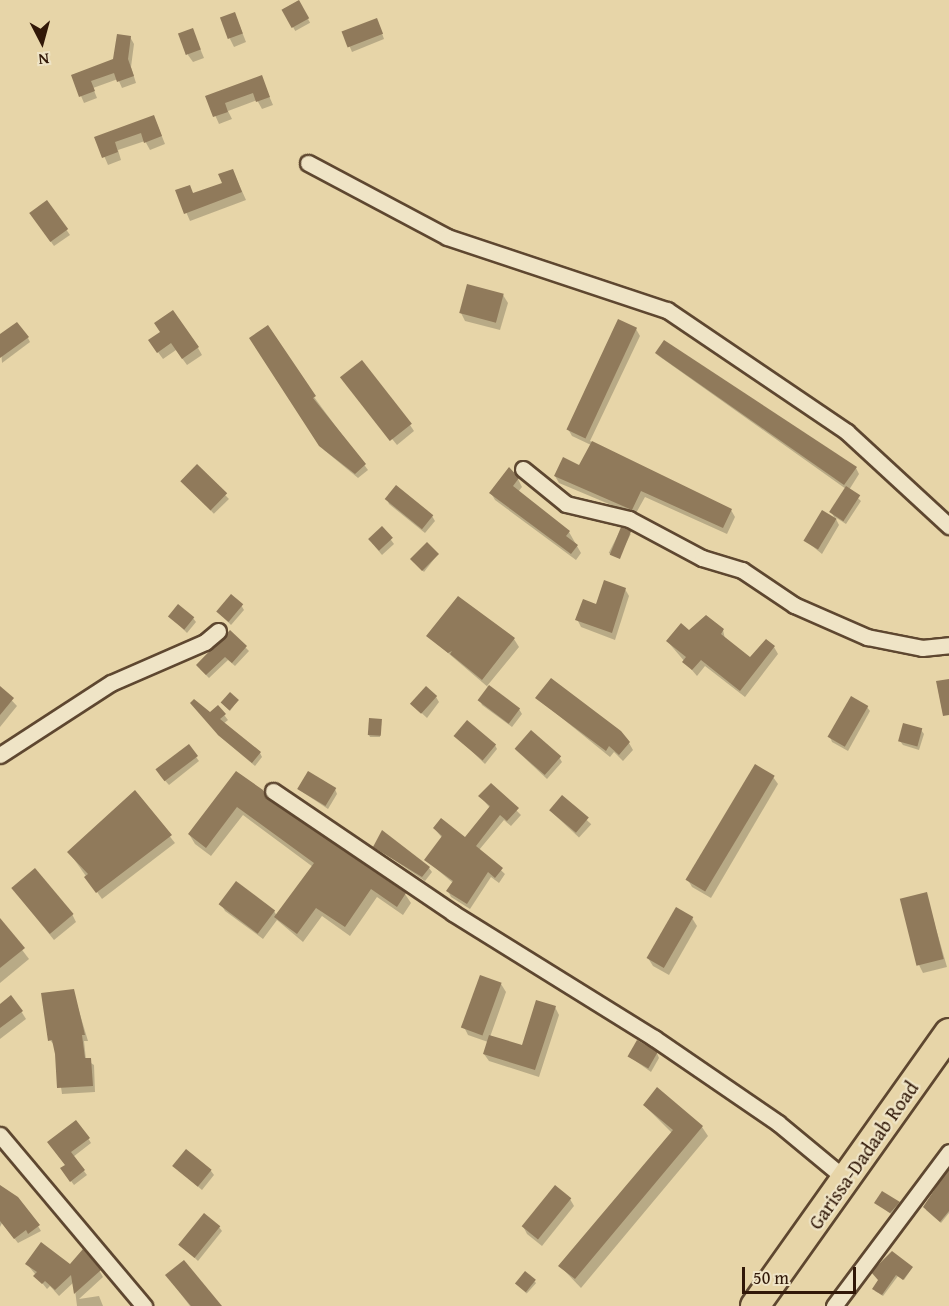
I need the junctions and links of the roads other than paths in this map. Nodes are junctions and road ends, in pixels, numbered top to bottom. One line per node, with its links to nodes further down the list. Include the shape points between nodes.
1 (308, 163): 3 (street, via 447,237 667,310 847,432)
2 (523, 469): 5 (street, via 566,504 629,519 702,558 742,570 794,606 867,637 922,648)
3 (949, 526)
4 (218, 631): 6 (street, via 205,642 111,683)
5 (949, 645)
6 (0, 755)
7 (273, 791): 11 (street, via 453,913 654,1038 778,1123)
8 (949, 1033): 11 (highway, Garissa-Dadaab Road)
9 (0, 1136): 12 (street)
10 (949, 1152): 14 (street)
11 (847, 1180): 13 (highway, Garissa-Dadaab Road)
12 (144, 1306)
13 (755, 1306)
14 (834, 1306)

